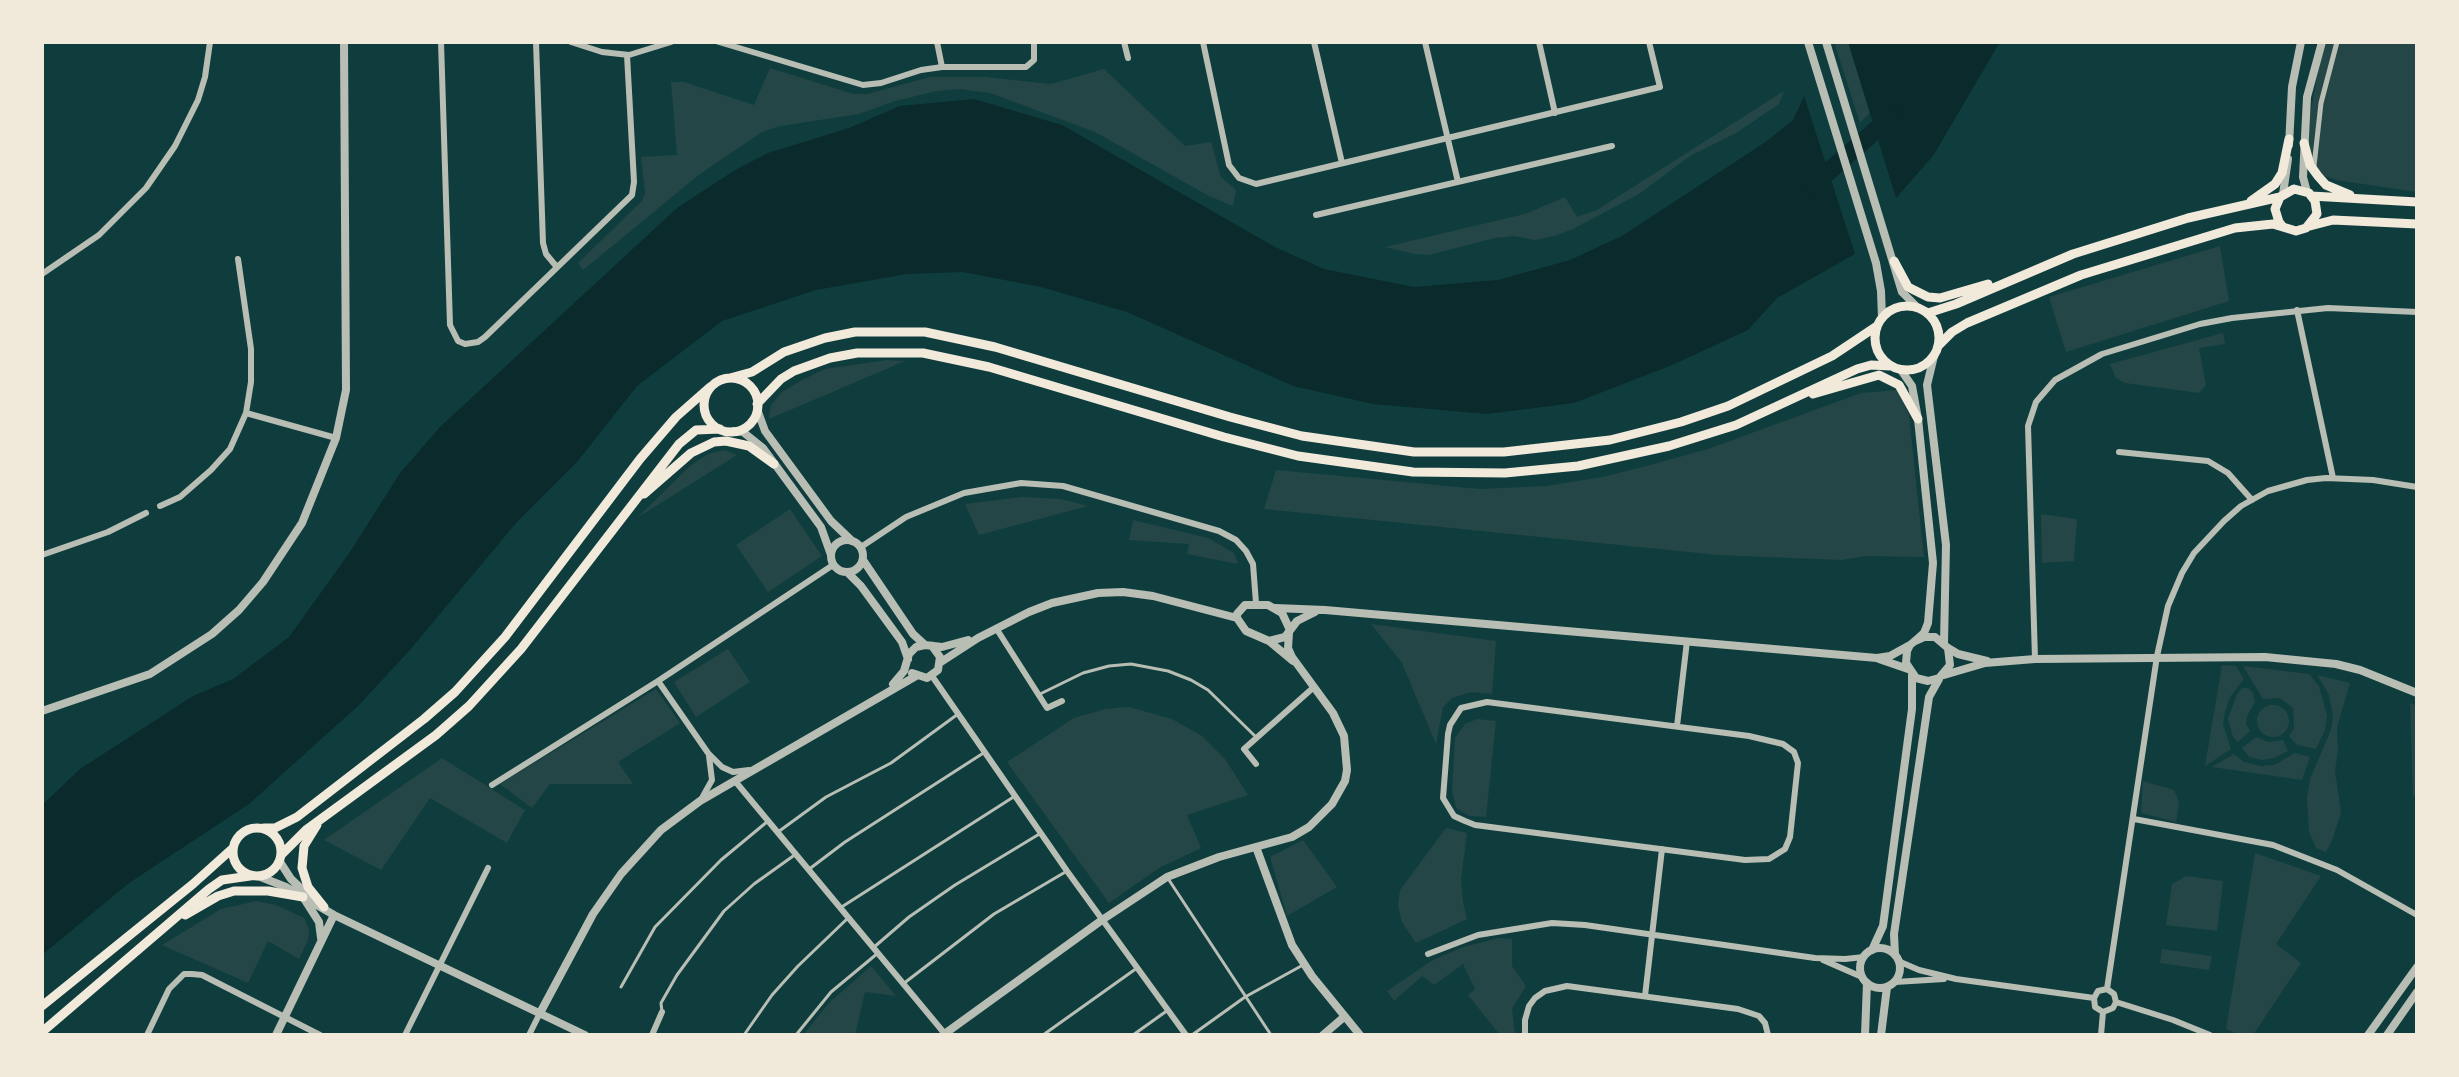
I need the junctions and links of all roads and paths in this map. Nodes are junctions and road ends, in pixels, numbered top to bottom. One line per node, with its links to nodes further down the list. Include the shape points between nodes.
1 (210, 42): 45 (street, via 194,109 146,188 99,235)
2 (344, 42): 63 (street, via 347,366)
3 (441, 42): 43 (street, via 452,333 465,344 478,342)
4 (536, 42): 43 (street, via 543,243)
5 (571, 42): 21 (street)
6 (671, 42): 21 (street)
7 (719, 42): 23 (street, via 863,85)
8 (937, 42): 23 (street)
9 (1034, 42): 23 (street, via 1034,60 1026,67)
10 (1124, 42): 22 (street)
11 (1203, 42): 29 (street, via 1233,173 1256,184)
12 (1314, 42): 29 (street)
13 (1425, 42): 25 (street)
14 (1539, 42): 24 (street)
15 (1649, 42): 24 (street, via 1660,87)
16 (1808, 42): 50 (street, via 1876,263)
17 (2301, 42): 26 (street)
18 (2322, 42): 27 (street, via 2307,97)
19 (2337, 42): 30 (street, via 2321,103)
20 (1826, 44): 41 (street)
21 (627, 55): 43 (street, via 632,195)
22 (1128, 58)
23 (942, 67)
24 (1555, 113): 25 (street)
25 (1448, 138): 29 (street); 31 (street)
26 (2289, 139): 33 (street); 36 (main road, via 2275,184)
27 (2304, 143): 30 (main road); 32 (street, via 2303,177)
28 (1612, 146): 31 (street)
29 (1342, 163)
30 (2314, 170): 34 (main road, via 2326,185)
31 (1458, 182): 37 (street)
32 (2309, 194): 33 (main road, via 2294,189); 34 (main road); 39 (main road, via 2317,214)
33 (2281, 195): 36 (main road); 40 (main road, via 2275,209)
34 (2357, 198): 35 (main road)
35 (2417, 202)
36 (2244, 205): 44 (main road, via 2188,218)
37 (1316, 215)
38 (2417, 224): 39 (main road, via 2333,220)
39 (2310, 226): 40 (main road, via 2296,231)
40 (2283, 227): 51 (main road, via 2235,228 2081,275 1967,323)
41 (1892, 257): 44 (main road, via 1908,287 1940,298); 46 (street, via 1902,292)
42 (238, 259): 59 (street, via 251,349)
43 (556, 266)
44 (2030, 271): 49 (main road)
45 (42, 274)
46 (1918, 308): 49 (main road); 50 (main road, via 1898,307)
47 (2297, 310): 48 (street); 66 (street); 93 (street, via 2200,324 2126,347 2081,364 2045,390 2028,426)
48 (2417, 312)
49 (1928, 313): 51 (main road, via 1938,328)
50 (1879, 322): 53 (main road, via 1875,344); 55 (main road, via 1832,356 1717,410 1610,440 1504,452 1414,452 1302,436 995,347 925,332 855,332 825,338)
51 (1938, 346): 52 (main road)
52 (1934, 356): 54 (main road, via 1920,368); 90 (street, via 1927,385 1947,563)
53 (1891, 366): 54 (main road); 57 (main road, via 1857,369)
54 (1901, 370): 60 (street, via 1912,386)
55 (730, 378): 56 (main road); 58 (main road, via 752,388)
56 (710, 387): 61 (main road, via 705,411); 123 (main road, via 640,459 533,602 464,683 297,817)
57 (1780, 405): 58 (main road, via 1711,433 1614,460 1468,474 1374,469 1298,456 923,353 857,353 809,365 781,379); 60 (main road, via 1879,375 1899,385)
58 (757, 406): 62 (main road, via 747,426); 72 (street, via 765,431 831,521)
59 (246, 413): 63 (street); 69 (street, via 230,449 211,470 180,497)
60 (1918, 419): 88 (street, via 1933,563 1928,623)
61 (720, 429): 62 (main road); 71 (main road, via 688,435)
62 (734, 431): 65 (street, via 757,441)
63 (336, 438): 108 (street, via 302,523 239,610 150,674)
64 (2119, 452): 68 (street, via 2208,461 2228,473)
65 (774, 464): 71 (main road, via 749,446 726,441 705,445 676,464); 75 (street, via 821,527)
66 (2333, 478): 67 (street); 68 (street, via 2307,480)
67 (2417, 487)
68 (2252, 500): 91 (street, via 2209,536 2182,573)
69 (160, 506)
70 (146, 513): 74 (street)
71 (625, 513): 121 (main road, via 495,679 436,735)
72 (852, 541): 73 (street); 75 (street, via 838,543)
73 (861, 547): 76 (street); 79 (street, via 906,517 964,493 1018,483 1063,486 1236,540 1253,564)
74 (42, 555)
75 (831, 555): 77 (street)
76 (863, 560): 78 (street); 89 (street, via 913,634)
77 (833, 565): 78 (street); 102 (street)
78 (848, 573): 94 (street, via 902,642)
79 (1256, 603): 80 (street); 82 (street, via 1245,605)
80 (1275, 608): 81 (street); 84 (street, via 1287,619)
81 (1325, 610): 84 (street, via 1307,615); 87 (street)
82 (1237, 618): 83 (street, via 1153,596 1098,593 1052,603); 86 (street, via 1246,631)
83 (996, 628): 85 (street); 106 (street)
84 (1289, 631): 86 (street); 97 (street, via 1288,648)
85 (987, 633): 89 (street, via 951,646); 95 (street)
86 (1269, 641): 97 (street)
87 (1687, 641): 92 (street); 110 (street)
88 (1913, 643): 90 (street, via 1930,636); 92 (street); 98 (street, via 1906,657)
89 (928, 645): 94 (street, via 916,647); 95 (street)
90 (1946, 645): 96 (street, via 1974,659); 101 (street, via 1950,665)
91 (2157, 656): 93 (street); 105 (street, via 2336,664); 120 (street)
92 (1877, 658): 98 (street)
93 (2035, 659): 96 (street)
94 (908, 660): 99 (street); 104 (street)
95 (941, 662): 100 (street)
96 (1996, 662): 101 (street)
97 (1296, 664): 103 (street)
98 (1910, 672): 101 (street, via 1928,681); 147 (street, via 1912,709 1885,911)
99 (916, 676): 100 (street); 104 (street)
100 (932, 676): 109 (street)
101 (1942, 676): 151 (street, via 1929,697 1894,934)
102 (658, 681): 113 (street); 117 (street)
103 (1314, 687): 111 (street); 126 (street, via 1344,736 1345,781 1309,827)
104 (886, 692): 115 (street)
105 (2417, 693)
106 (1038, 695): 107 (street, via 1047,708); 111 (lane, via 1109,666 1168,671 1208,690)
107 (1062, 701)
108 (42, 711)
109 (958, 714): 112 (street); 124 (lane, via 891,763 826,797)
110 (1677, 726): 128 (street, via 1783,744 1794,752 1798,775 1790,837 1777,855 1745,860); 128 (street, via 1487,702 1461,708 1448,734 1443,798 1454,816 1475,825)
111 (1257, 737): 114 (street, via 1244,749)
112 (985, 752): 118 (street); 132 (lane)
113 (708, 753): 115 (street, via 733,772); 119 (street, via 712,780)
114 (1256, 764)
115 (760, 766): 116 (street)
116 (735, 781): 119 (street); 122 (street)
117 (492, 785)
118 (1015, 796): 125 (street); 138 (lane)
119 (700, 801): 171 (street, via 661,830 621,874 593,914)
120 (2134, 819): 140 (street, via 2273,845 2337,870); 161 (street)
121 (319, 821): 130 (main road); 137 (main road, via 304,846 302,868 308,887)
122 (768, 821): 124 (street); 160 (lane, via 655,927)
123 (264, 828): 127 (main road, via 241,834); 130 (main road, via 278,838)
124 (778, 832): 129 (street)
125 (1041, 833): 133 (street); 146 (lane, via 909,917)
126 (1256, 847): 135 (street); 152 (street, via 1287,934)
127 (233, 848): 134 (main road, via 238,868); 167 (main road)
128 (1662, 849): 144 (street)
129 (796, 854): 132 (street); 169 (lane, via 724,911 677,975 661,1003)
130 (281, 858): 134 (main road, via 271,872); 137 (street, via 303,892)
131 (488, 868): 153 (street)
132 (808, 870): 138 (street)
133 (1067, 871): 142 (street); 158 (lane, via 994,914)
134 (254, 876): 136 (street); 143 (main road, via 222,880)
135 (1167, 877): 142 (street); 164 (lane)
136 (303, 897): 139 (street); 143 (main road, via 234,891); 145 (street, via 319,922)
137 (324, 907): 139 (street)
138 (840, 908): 141 (street)
139 (334, 915): 145 (street); 153 (street)
140 (2417, 915)
141 (848, 918): 146 (street); 183 (lane, via 789,976)
142 (1102, 920): 155 (street); 175 (street)
143 (165, 926): 174 (main road)
144 (1652, 935): 148 (street, via 1552,923 1478,935); 150 (street); 163 (street)
145 (321, 942): 173 (street)
146 (876, 950): 158 (street); 184 (lane)
147 (1872, 950): 149 (street); 151 (street, via 1882,949)
148 (1428, 954)
149 (1864, 957): 150 (street); 157 (street)
150 (1815, 958): 157 (street)
151 (1896, 958): 156 (street); 159 (street, via 1900,970)
152 (1304, 964): 164 (lane); 172 (street)
153 (440, 965): 171 (street); 179 (street)
154 (2417, 967): 197 (street)
155 (1137, 968): 168 (street); 185 (lane)
156 (1956, 979): 159 (street); 165 (street)
157 (1864, 980): 159 (street, via 1876,988); 193 (street)
158 (903, 984): 175 (street)
159 (1891, 985): 194 (street)
160 (621, 987)
161 (2107, 989): 165 (street); 166 (street)
162 (2417, 992): 198 (street)
163 (1645, 996): 191 (street, via 1557,987 1529,1006); 192 (street, via 1752,1013 1765,1023)
164 (1245, 997): 187 (lane); 188 (lane)
165 (2094, 998): 170 (street, via 2095,1007)
166 (2116, 1002): 170 (street); 196 (street)
167 (42, 1006)
168 (1168, 1010): 186 (lane); 187 (street)
169 (662, 1012): 182 (street)
170 (2103, 1012): 195 (street)
171 (540, 1013): 180 (street); 181 (street)
172 (1344, 1017): 189 (street); 190 (street)
173 (284, 1018): 176 (street, via 202,975 184,974 169,989); 177 (street); 178 (street)
174 (42, 1032)
175 (944, 1034)
176 (147, 1035)
177 (276, 1035)
178 (320, 1035)
179 (405, 1035)
180 (529, 1035)
181 (585, 1035)
182 (652, 1035)
183 (744, 1035)
184 (796, 1035)
185 (1043, 1035)
186 (1133, 1035)
187 (1189, 1035)
188 (1271, 1035)
189 (1323, 1035)
190 (1360, 1035)
191 (1525, 1035)
192 (1768, 1035)
193 (1865, 1035)
194 (1881, 1035)
195 (2101, 1035)
196 (2210, 1035)
197 (2368, 1035)
198 (2387, 1035)

